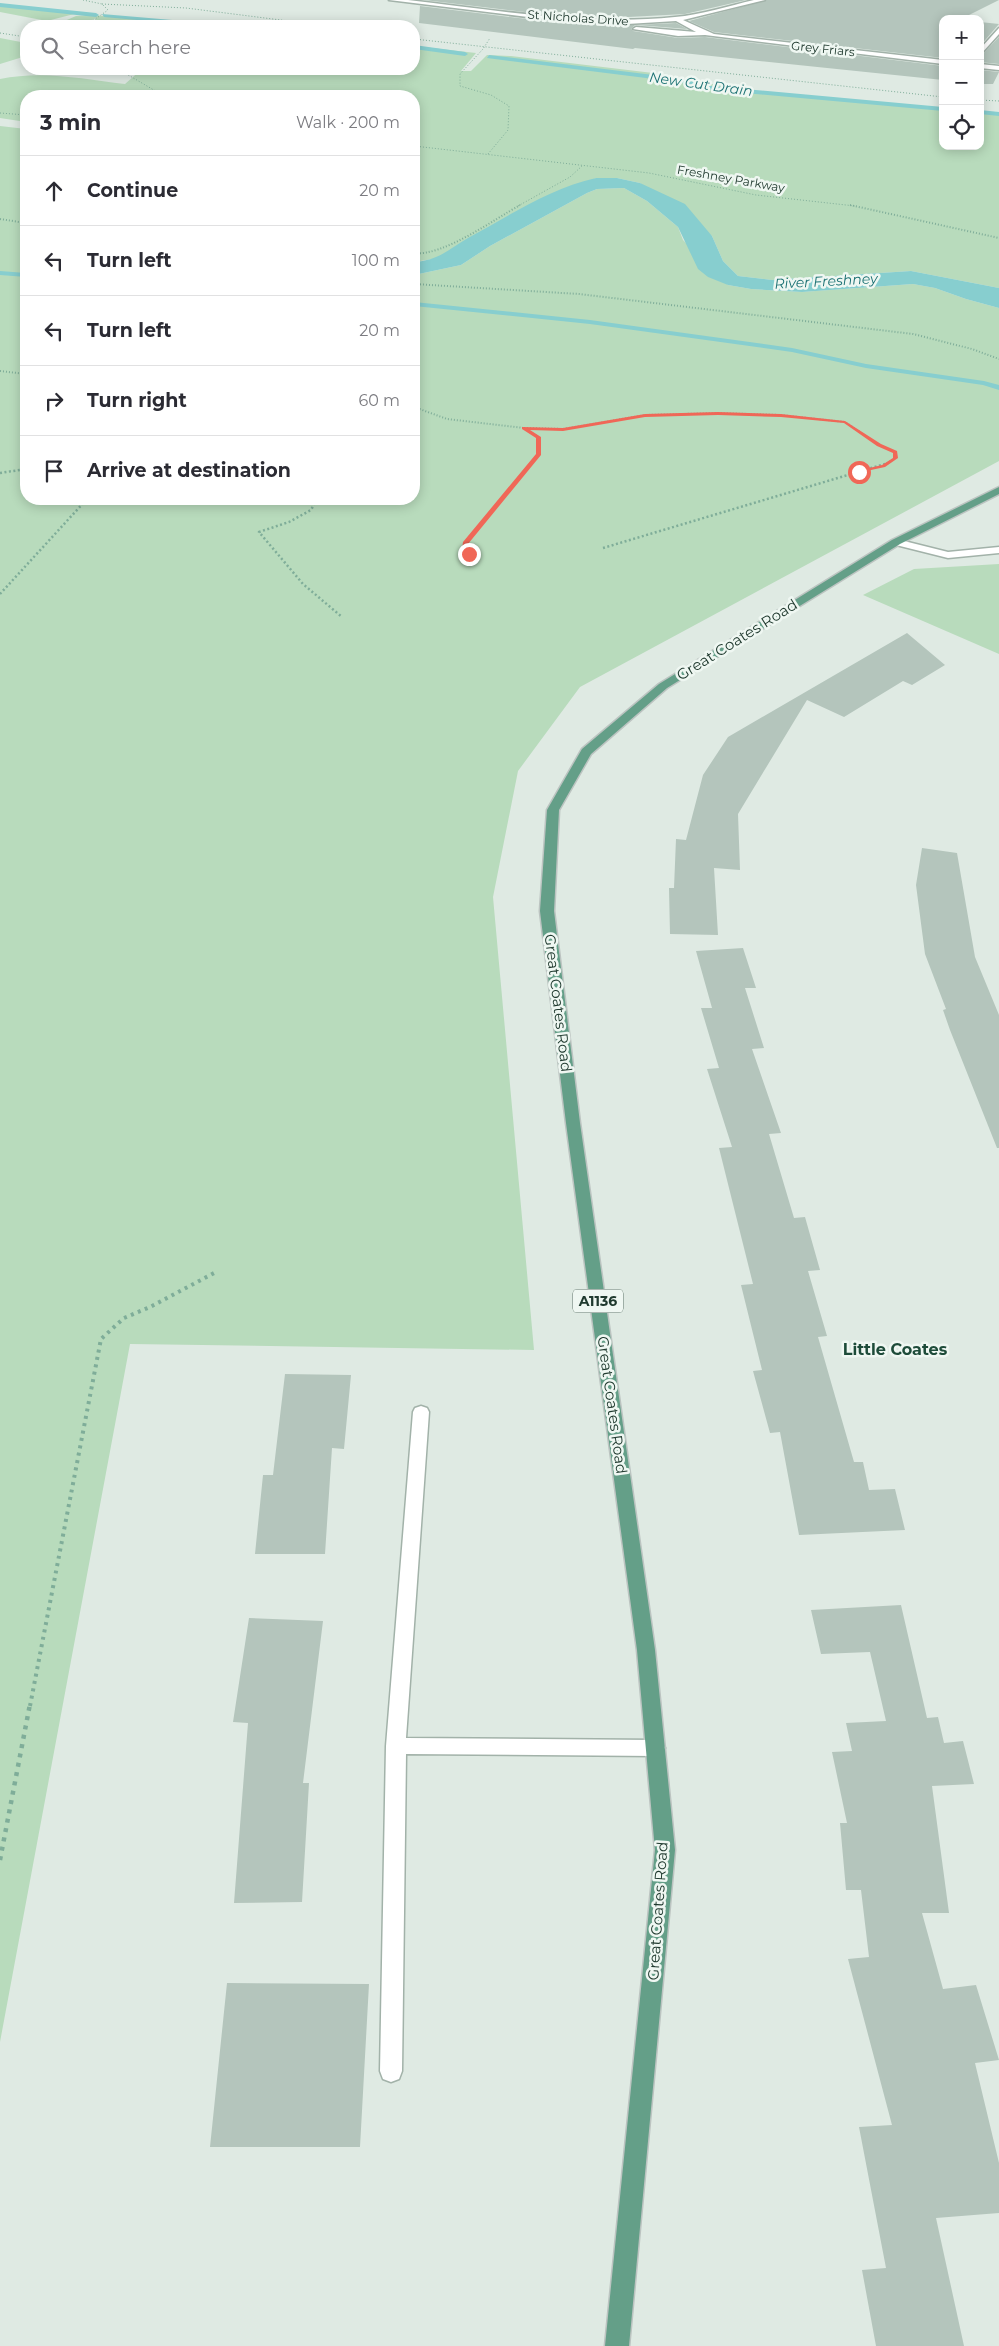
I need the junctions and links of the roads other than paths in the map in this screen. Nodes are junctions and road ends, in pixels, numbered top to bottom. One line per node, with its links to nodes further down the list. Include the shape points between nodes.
1 (392, 0): 4 (street, St Nicholas Drive)
2 (762, 0): 3 (street, St Nicholas Drive)
3 (678, 18): 4 (street, St Nicholas Drive); 6 (street, Grey Friars)
4 (616, 22): 6 (street, Grey Friars, via 620,27)
5 (999, 30): 7 (street)
6 (704, 34): 8 (street, Grey Friars)
7 (984, 48)
8 (939, 62)
9 (984, 66): 10 (street)
10 (999, 68)
11 (999, 490): 12 (main road, Great Coates Road / A1136)
12 (896, 542): 13 (street, via 948,555); 16 (main road, Great Coates Road / A1136, via 662,686 586,752 553,810 548,920 646,1650)
13 (999, 550)
14 (422, 1412): 15 (street)
15 (396, 1746): 16 (street); 17 (street)
16 (654, 1748): 18 (main road, Great Coates Road / A1136, via 665,1850)
17 (392, 2071)
18 (617, 2346)

